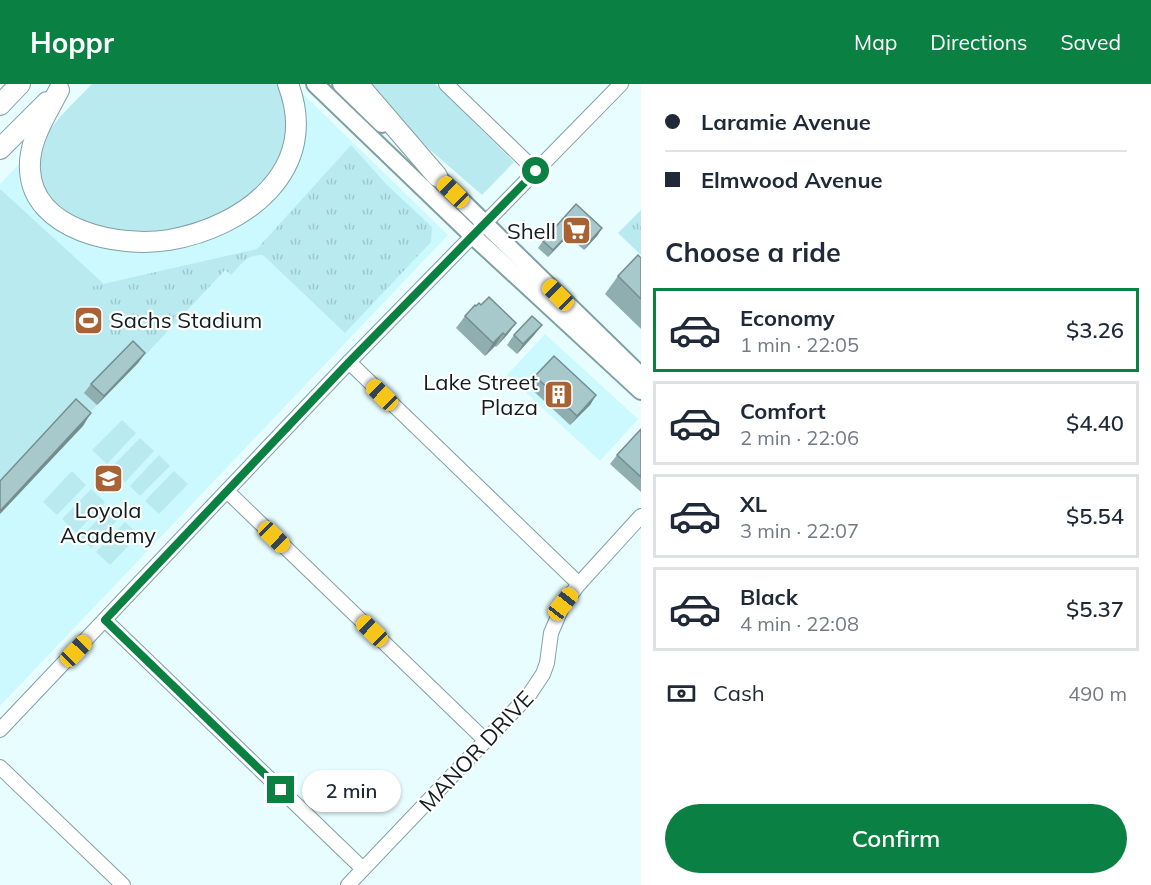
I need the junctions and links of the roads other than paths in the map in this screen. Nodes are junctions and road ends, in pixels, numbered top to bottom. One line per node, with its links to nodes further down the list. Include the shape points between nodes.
1 (20, 84): 9 (highway)
2 (288, 84): 8 (highway, via 298,126 295,143 269,190 238,216 217,226 170,240 151,241 81,231 49,213 40,202 33,188 31,151)
3 (315, 84): 14 (main road)
4 (341, 84): 12 (main road)
5 (358, 84): 12 (highway)
6 (446, 84): 11 (street)
7 (621, 84): 11 (street)
8 (62, 87): 10 (highway)
9 (0, 105)
10 (0, 149)
11 (536, 171): 13 (street)
12 (437, 177): 13 (main road)
13 (484, 223): 14 (street); 16 (main road)
14 (472, 235): 15 (street); 17 (main road)
15 (349, 362): 18 (street); 20 (street)
16 (641, 376)
17 (641, 391)
18 (228, 492): 21 (street); 23 (street)
19 (641, 516): 20 (street, MANOR DRIVE)
20 (579, 584): 23 (street, MANOR DRIVE, via 556,619 547,663 537,685)
21 (105, 620): 22 (street); 25 (street)
22 (0, 730)
23 (486, 741): 25 (street, MANOR DRIVE)
24 (0, 767): 26 (street)
25 (363, 869): 27 (street, MANOR DRIVE)
26 (123, 885)
27 (348, 885)

